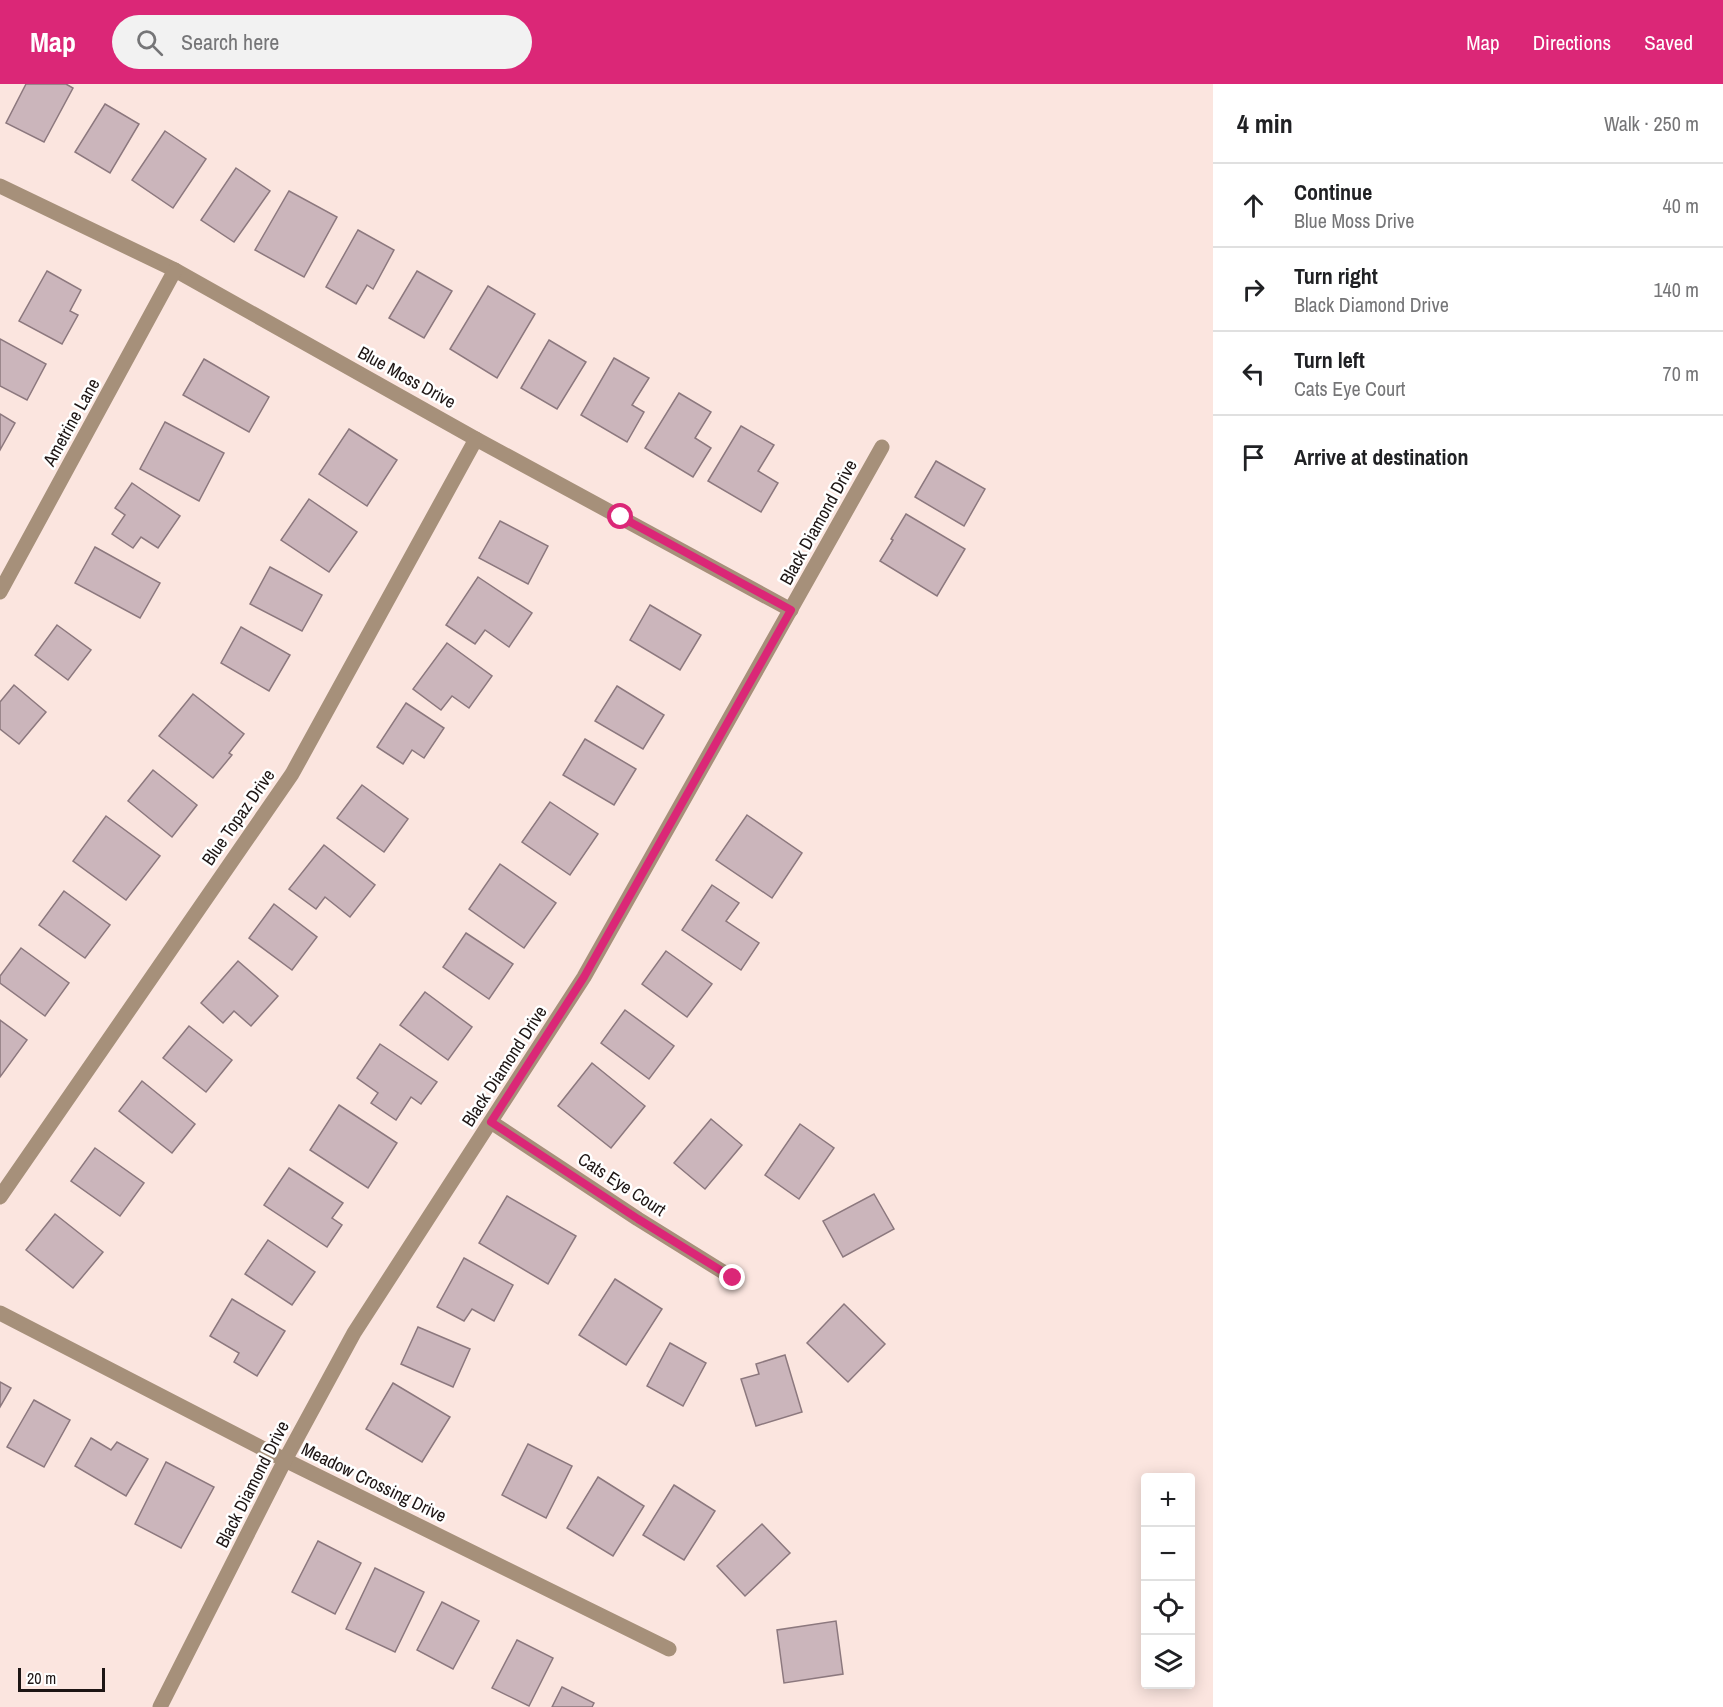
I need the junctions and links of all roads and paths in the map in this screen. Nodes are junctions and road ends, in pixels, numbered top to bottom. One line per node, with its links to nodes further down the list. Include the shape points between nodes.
1 (0, 186): 2 (street, Blue Moss Drive)
2 (175, 270): 3 (street, Blue Moss Drive); 5 (street, Ametrine Lane)
3 (476, 439): 6 (street, Blue Moss Drive); 8 (street, Blue Topaz Drive, via 292,774)
4 (882, 447): 6 (street, Black Diamond Drive)
5 (0, 592)
6 (791, 610): 7 (street, Black Diamond Drive, via 584,977)
7 (491, 1122): 9 (street, Cats Eye Court); 11 (street, Black Diamond Drive, via 354,1333)
8 (0, 1197)
9 (733, 1278)
10 (0, 1313): 11 (street, Meadow Crossing Drive)
11 (285, 1460): 12 (street, Meadow Crossing Drive); 13 (street, Black Diamond Drive)
12 (669, 1649)
13 (160, 1707)

